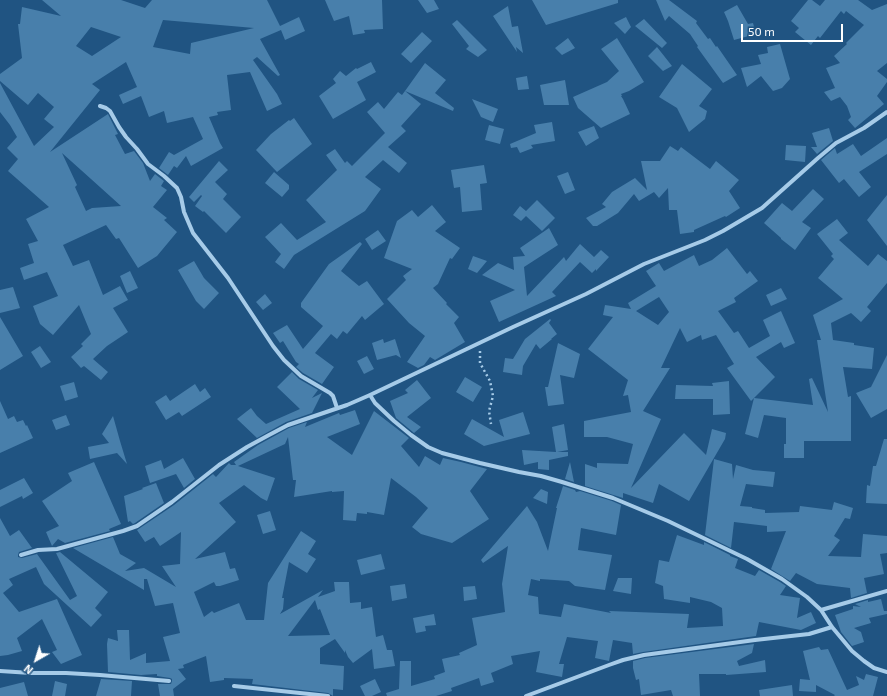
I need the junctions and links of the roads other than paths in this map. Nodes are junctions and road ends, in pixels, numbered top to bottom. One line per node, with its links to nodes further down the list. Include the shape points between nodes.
1 (100, 106): 4 (street, via 110,111 146,162 178,188 193,233 228,278 273,346 301,376 330,393)
2 (887, 112): 3 (street, via 836,143 762,208 723,231 644,264)
3 (370, 395): 4 (street); 7 (street, via 399,426 428,447 480,463 562,482 613,498 654,515 764,568 807,597)
4 (337, 408): 5 (street, via 288,425 247,447 137,526 57,549 38,550)
5 (21, 555)
6 (887, 591): 7 (street)
7 (821, 610): 8 (street)
8 (832, 627): 10 (street, via 864,661 874,668); 14 (street, via 809,634 644,655 609,664)
9 (0, 671): 11 (street)
10 (887, 672)
11 (169, 681)
12 (234, 686): 13 (street)
13 (328, 696)
14 (526, 696)

